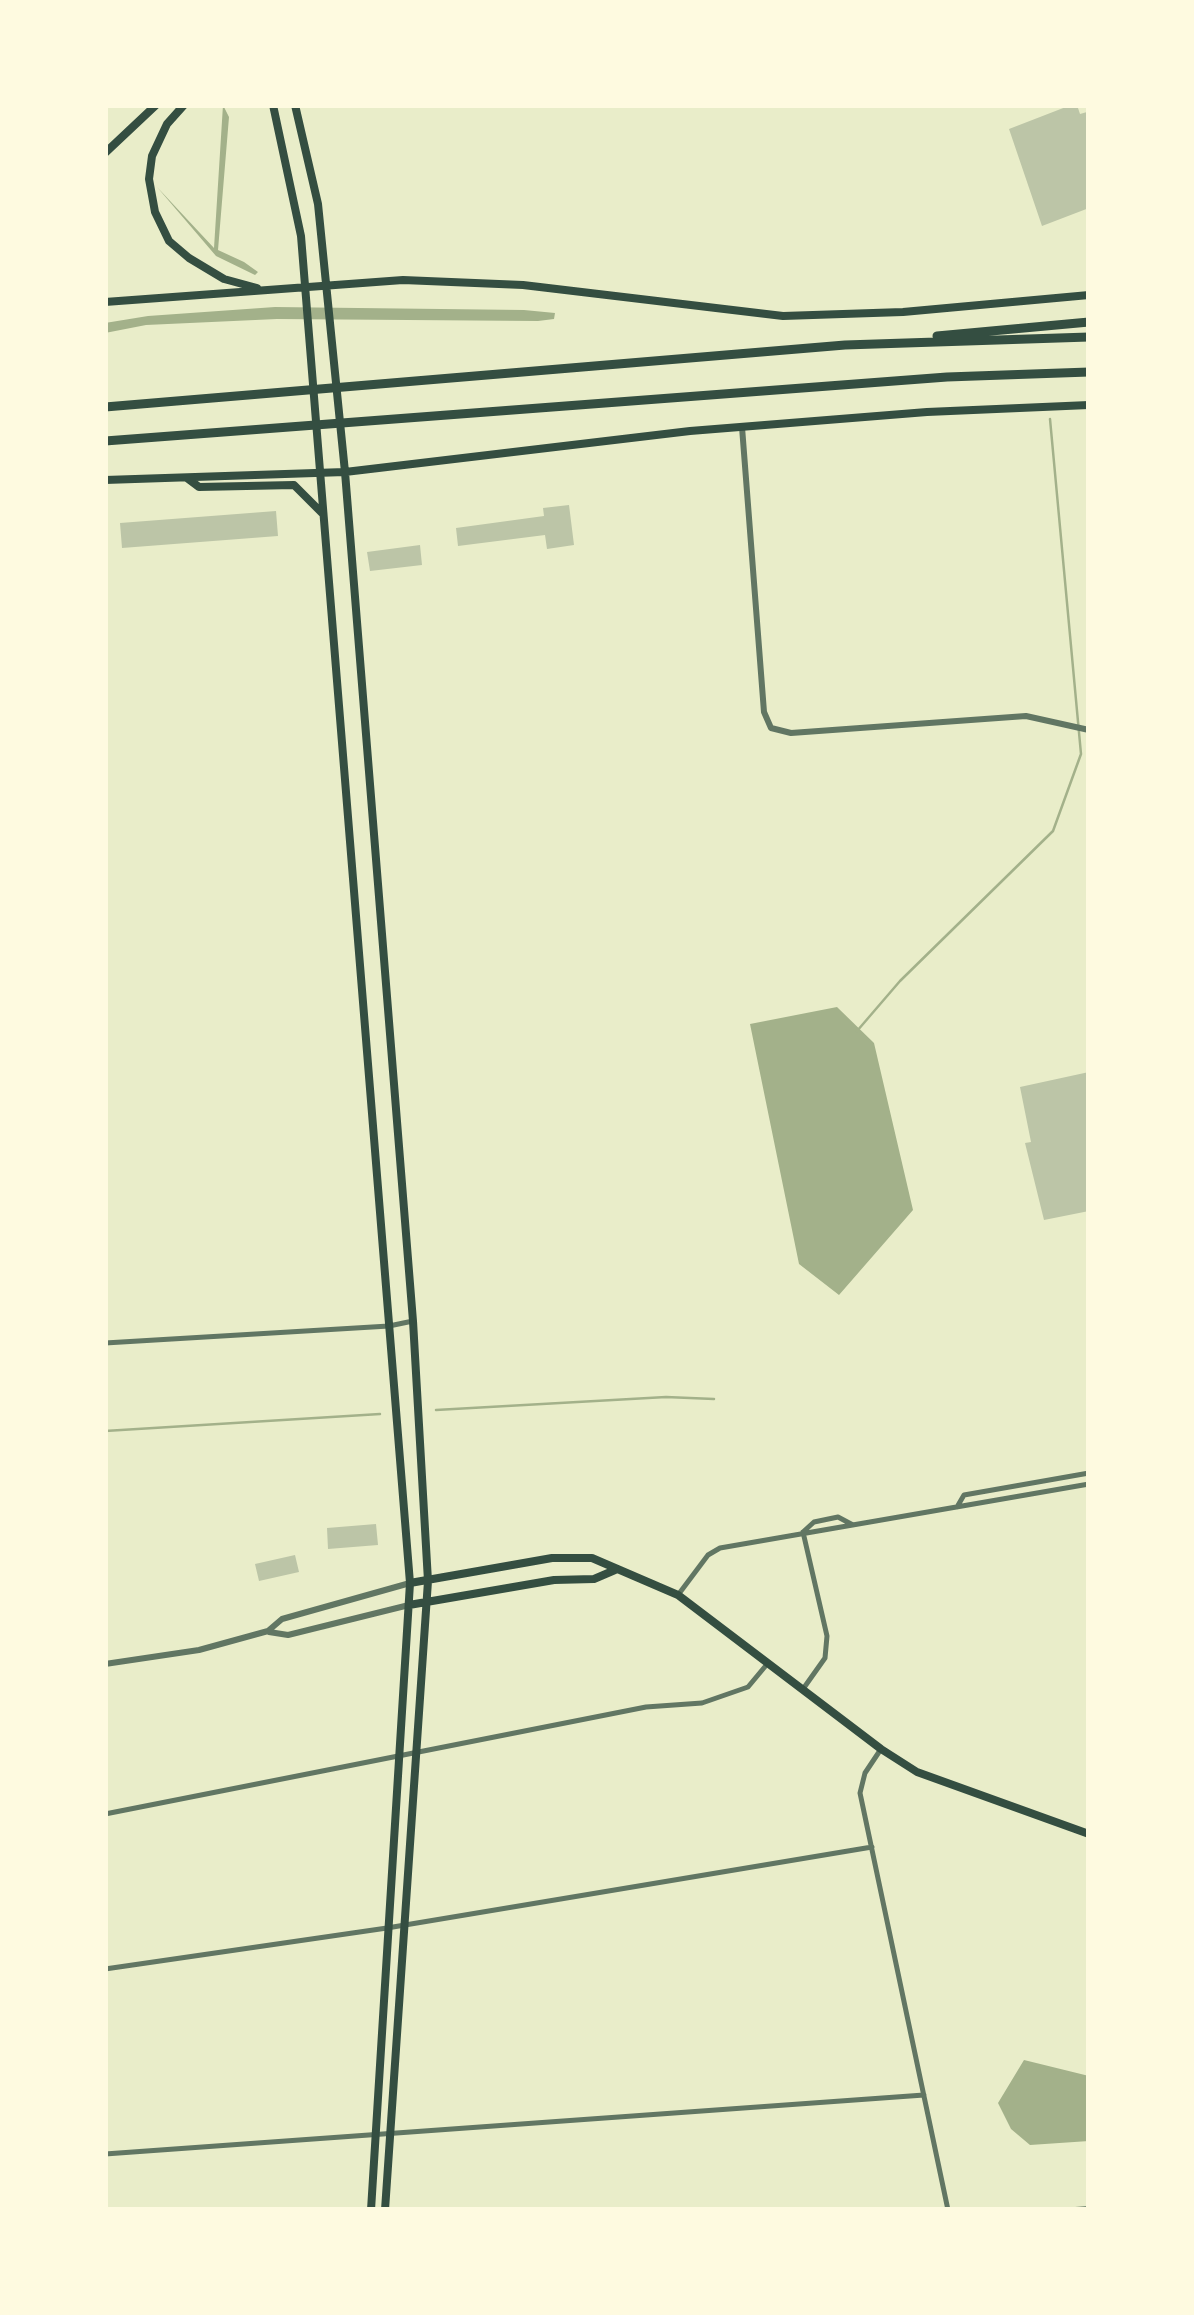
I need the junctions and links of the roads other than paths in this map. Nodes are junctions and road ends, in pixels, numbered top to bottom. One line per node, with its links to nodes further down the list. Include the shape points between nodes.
1 (156, 105): 5 (main road)
2 (184, 105): 6 (main road, via 152,156 150,190 158,222 200,266)
3 (271, 105): 18 (main road, via 301,236)
4 (295, 105): 17 (main road, via 322,233)
5 (105, 154)
6 (266, 290): 7 (main road, via 484,282 798,316); 8 (main road)
7 (1089, 295)
8 (105, 302)
9 (1089, 322): 11 (highway)
10 (1089, 337): 11 (highway)
11 (846, 345): 14 (highway)
12 (1089, 372): 16 (highway)
13 (1089, 405): 15 (main road)
14 (105, 406)
15 (742, 427): 17 (main road); 22 (street, via 764,712 771,728 792,733 1026,716)
16 (105, 441)
17 (345, 472): 18 (main road); 23 (main road)
18 (321, 473): 19 (main road); 21 (main road)
19 (187, 478): 20 (main road); 21 (main road, via 199,487 294,485)
20 (105, 480)
21 (324, 517): 24 (main road)
22 (1089, 730)
23 (413, 1321): 24 (street); 32 (main road)
24 (389, 1326): 25 (street); 33 (main road)
25 (105, 1343)
26 (1089, 1473): 28 (street, via 964,1495)
27 (1089, 1484): 28 (street)
28 (957, 1507): 29 (street)
29 (853, 1525): 30 (street); 30 (street, via 838,1517 814,1522)
30 (804, 1532): 34 (street, via 720,1548); 40 (street, via 827,1636 824,1658)
31 (616, 1570): 32 (main road, via 592,1558 552,1558); 34 (main road); 35 (main road)
32 (428, 1581): 33 (main road); 35 (main road)
33 (410, 1583): 36 (main road); 37 (street, via 282,1618)
34 (678, 1595): 38 (main road)
35 (428, 1603): 36 (main road); 42 (main road)
36 (408, 1605): 37 (street, via 288,1636); 43 (main road)
37 (268, 1631): 39 (street)
38 (768, 1663): 40 (main road); 42 (street, via 732,1696 646,1707)
39 (105, 1664)
40 (803, 1689): 41 (main road)
41 (881, 1749): 45 (main road, via 918,1772); 46 (street, via 860,1794)
42 (415, 1756): 43 (street); 47 (main road)
43 (400, 1759): 44 (street); 48 (main road)
44 (105, 1814)
45 (1089, 1834)
46 (872, 1847): 47 (street); 50 (street)
47 (402, 1925): 48 (street); 51 (main road)
48 (387, 1928): 49 (street); 52 (main road)
49 (105, 1969)
50 (924, 2095): 51 (street); 56 (street)
51 (387, 2134): 52 (street); 55 (main road)
52 (373, 2135): 53 (street); 54 (main road)
53 (105, 2154)
54 (371, 2210)
55 (385, 2210)
56 (948, 2210)

